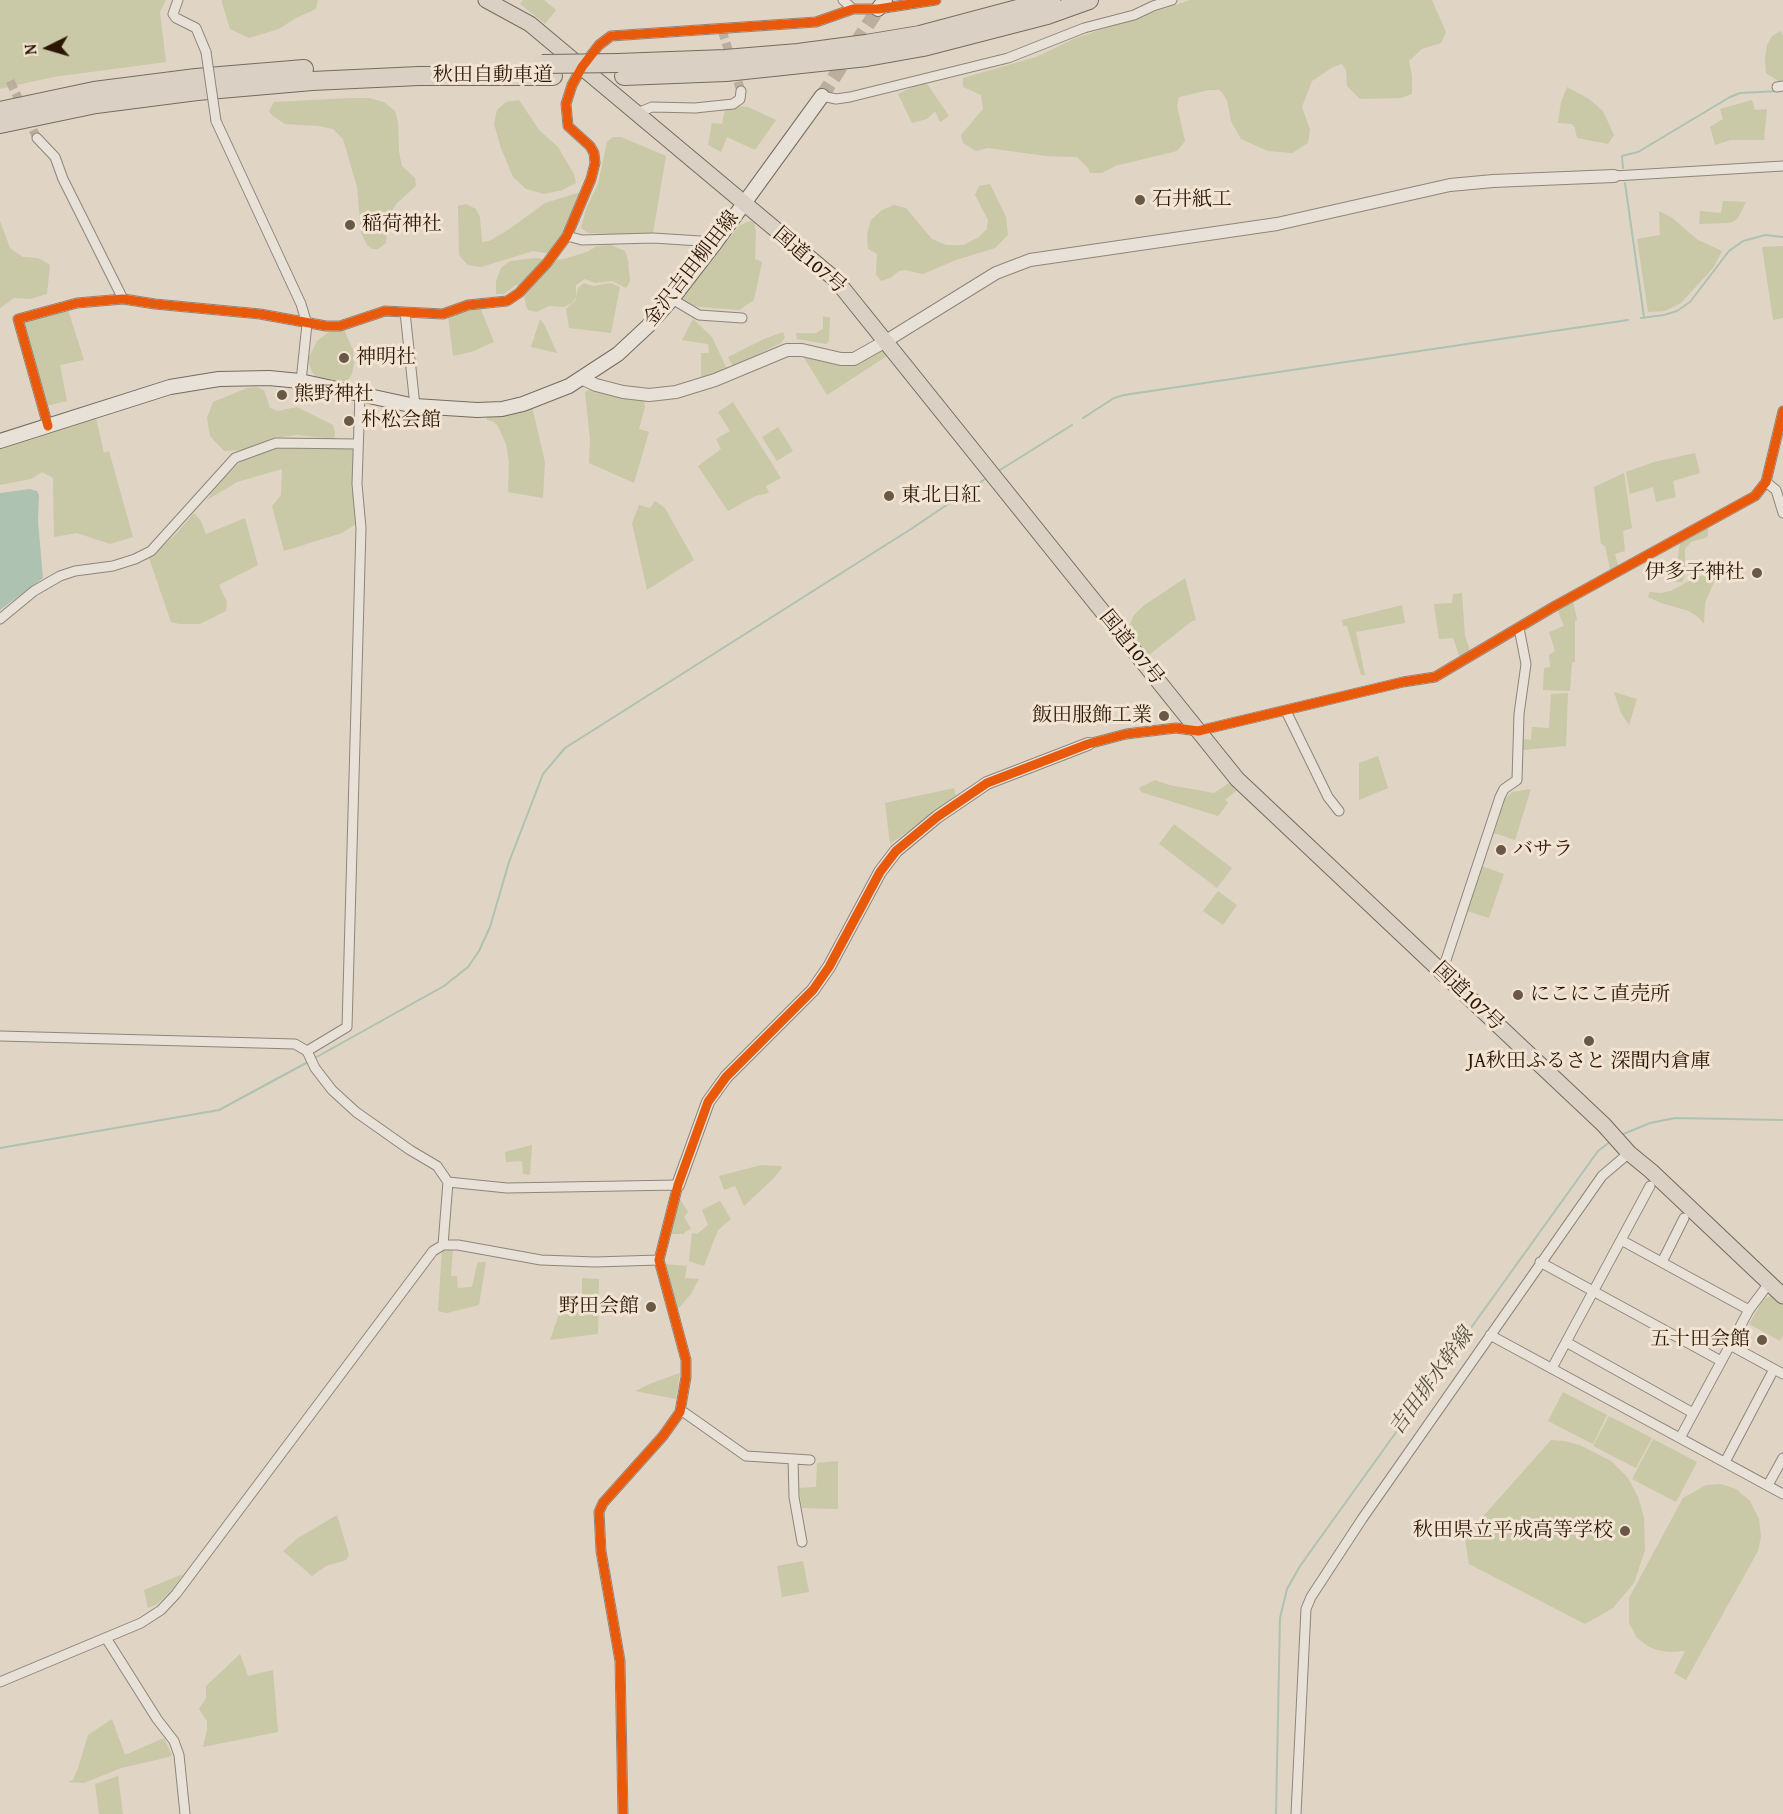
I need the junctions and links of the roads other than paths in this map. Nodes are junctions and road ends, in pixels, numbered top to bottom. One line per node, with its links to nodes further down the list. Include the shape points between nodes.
1 (178, 0): 28 (street, bridge, via 173,14 196,28 206,52 216,121)
2 (486, 0): 10 (highway, 国道107号, via 508,7)
3 (843, 0): 9 (street)
4 (936, 0): 8 (street)
5 (1051, 0): 11 (highway, 秋田自動車道, via 920,35 866,45)
6 (1089, 0): 11 (highway, 秋田自動車道, via 1047,15 867,57 726,72)
7 (1173, 0): 14 (street, via 1084,28 1008,58 850,97)
8 (881, 4): 9 (street)
9 (853, 9): 10 (street, via 816,22 611,36)
10 (582, 67): 16 (highway, 国道107号); 22 (street, via 566,104 568,126 590,146 595,163)
11 (621, 69): 12 (highway, 秋田自動車道, bridge)
12 (548, 70): 15 (highway, 秋田自動車道, via 312,68 94,91); 17 (highway, 秋田自動車道, via 312,81 197,91 96,104)
13 (741, 91): 16 (street, via 740,99 733,104 652,107)
14 (822, 96): 21 (main road, 金沢吉田柳田線)
15 (0, 111)
16 (637, 113): 21 (highway, 国道107号)
17 (0, 124)
18 (37, 138): 24 (street, via 55,157)
19 (1783, 166): 20 (street)
20 (1614, 176): 29 (street, via 1450,185 1277,224 1030,260 996,273)
21 (743, 204): 23 (main road, 金沢吉田柳田線); 29 (highway, 国道107号, via 836,280)
22 (567, 236): 23 (street, via 582,240 653,238); 26 (street, via 547,263 507,301 468,305 443,314)
23 (716, 243): 25 (main road, 金沢吉田柳田線)
24 (123, 299): 28 (street, via 260,314); 35 (street, via 77,303 18,319)
25 (672, 299): 27 (street, via 699,315); 30 (main road, 金沢吉田柳田線, via 618,354)
26 (405, 312): 28 (street, via 385,311 340,326); 33 (street)
27 (742, 318)
28 (307, 324): 31 (street)
29 (886, 341): 30 (street, via 854,359 787,350 676,392 623,392); 43 (highway, 国道107号)
30 (581, 378): 33 (main road, 金沢吉田柳田線, via 544,397 502,409)
31 (300, 381): 32 (main road, 金沢吉田柳田線); 35 (main road, 金沢吉田柳田線, via 200,381)
32 (360, 395): 33 (main road, 金沢吉田柳田線); 37 (street)
33 (415, 406)
34 (1783, 411): 38 (street)
35 (48, 426): 36 (main road, 金沢吉田柳田線)
36 (0, 441)
37 (358, 444): 40 (street, via 276,443 235,458 151,550 135,560 60,576); 48 (street, via 361,528 347,1027)
38 (1766, 482): 39 (street, via 1776,490); 41 (street, via 1755,496)
39 (1783, 513)
40 (0, 619)
41 (1519, 628): 42 (street, via 1436,677); 46 (street, via 1526,664 1519,714 1517,780 1500,797)
42 (1286, 711): 43 (street); 45 (street)
43 (1198, 730): 44 (street, via 1176,728 1126,734); 46 (highway, 国道107号, via 1237,779)
44 (1088, 744): 51 (street, via 987,783 896,851 813,990 726,1077 708,1102)
45 (1339, 811)
46 (1442, 972): 49 (highway, 国道107号)
47 (0, 1036): 48 (street, via 295,1044)
48 (308, 1053): 50 (street, via 332,1090 356,1112 437,1166)
49 (1629, 1153): 57 (street, via 1602,1176); 59 (highway, 国道107号)
50 (448, 1182): 51 (street, via 507,1188); 55 (street)
51 (678, 1185): 56 (street)
52 (1650, 1186): 54 (street)
53 (1684, 1218): 58 (street)
54 (1621, 1240): 58 (street); 60 (street)
55 (443, 1245): 56 (street, via 541,1260); 79 (street, via 433,1251 176,1594 141,1623)
56 (659, 1260): 69 (street, via 686,1360)
57 (1540, 1262): 60 (street); 63 (street)
58 (1662, 1262): 62 (street)
59 (1770, 1282): 61 (highway, 国道107号); 62 (street)
60 (1594, 1292): 64 (street); 66 (street)
61 (1783, 1296)
62 (1749, 1310): 65 (street)
63 (1490, 1335): 67 (street); 83 (street, via 1362,1519 1306,1609)
64 (1566, 1342): 67 (street); 70 (street)
65 (1730, 1345): 66 (street); 68 (street)
66 (1721, 1361): 70 (street)
67 (1552, 1368): 71 (street)
68 (1779, 1371): 75 (street)
69 (680, 1412): 73 (street, via 746,1456); 82 (street, via 599,1512 601,1551 620,1661)
70 (1693, 1413): 71 (street)
71 (1680, 1437): 75 (street)
72 (1783, 1458): 76 (street)
73 (793, 1459): 74 (street); 78 (street, via 794,1497)
74 (810, 1460)
75 (1725, 1462): 76 (street)
76 (1768, 1485): 77 (street)
77 (1783, 1494)
78 (802, 1542)
79 (106, 1638): 80 (street); 81 (street, via 174,1741)
80 (0, 1682)
81 (185, 1814)
82 (623, 1814)
83 (1296, 1814)

